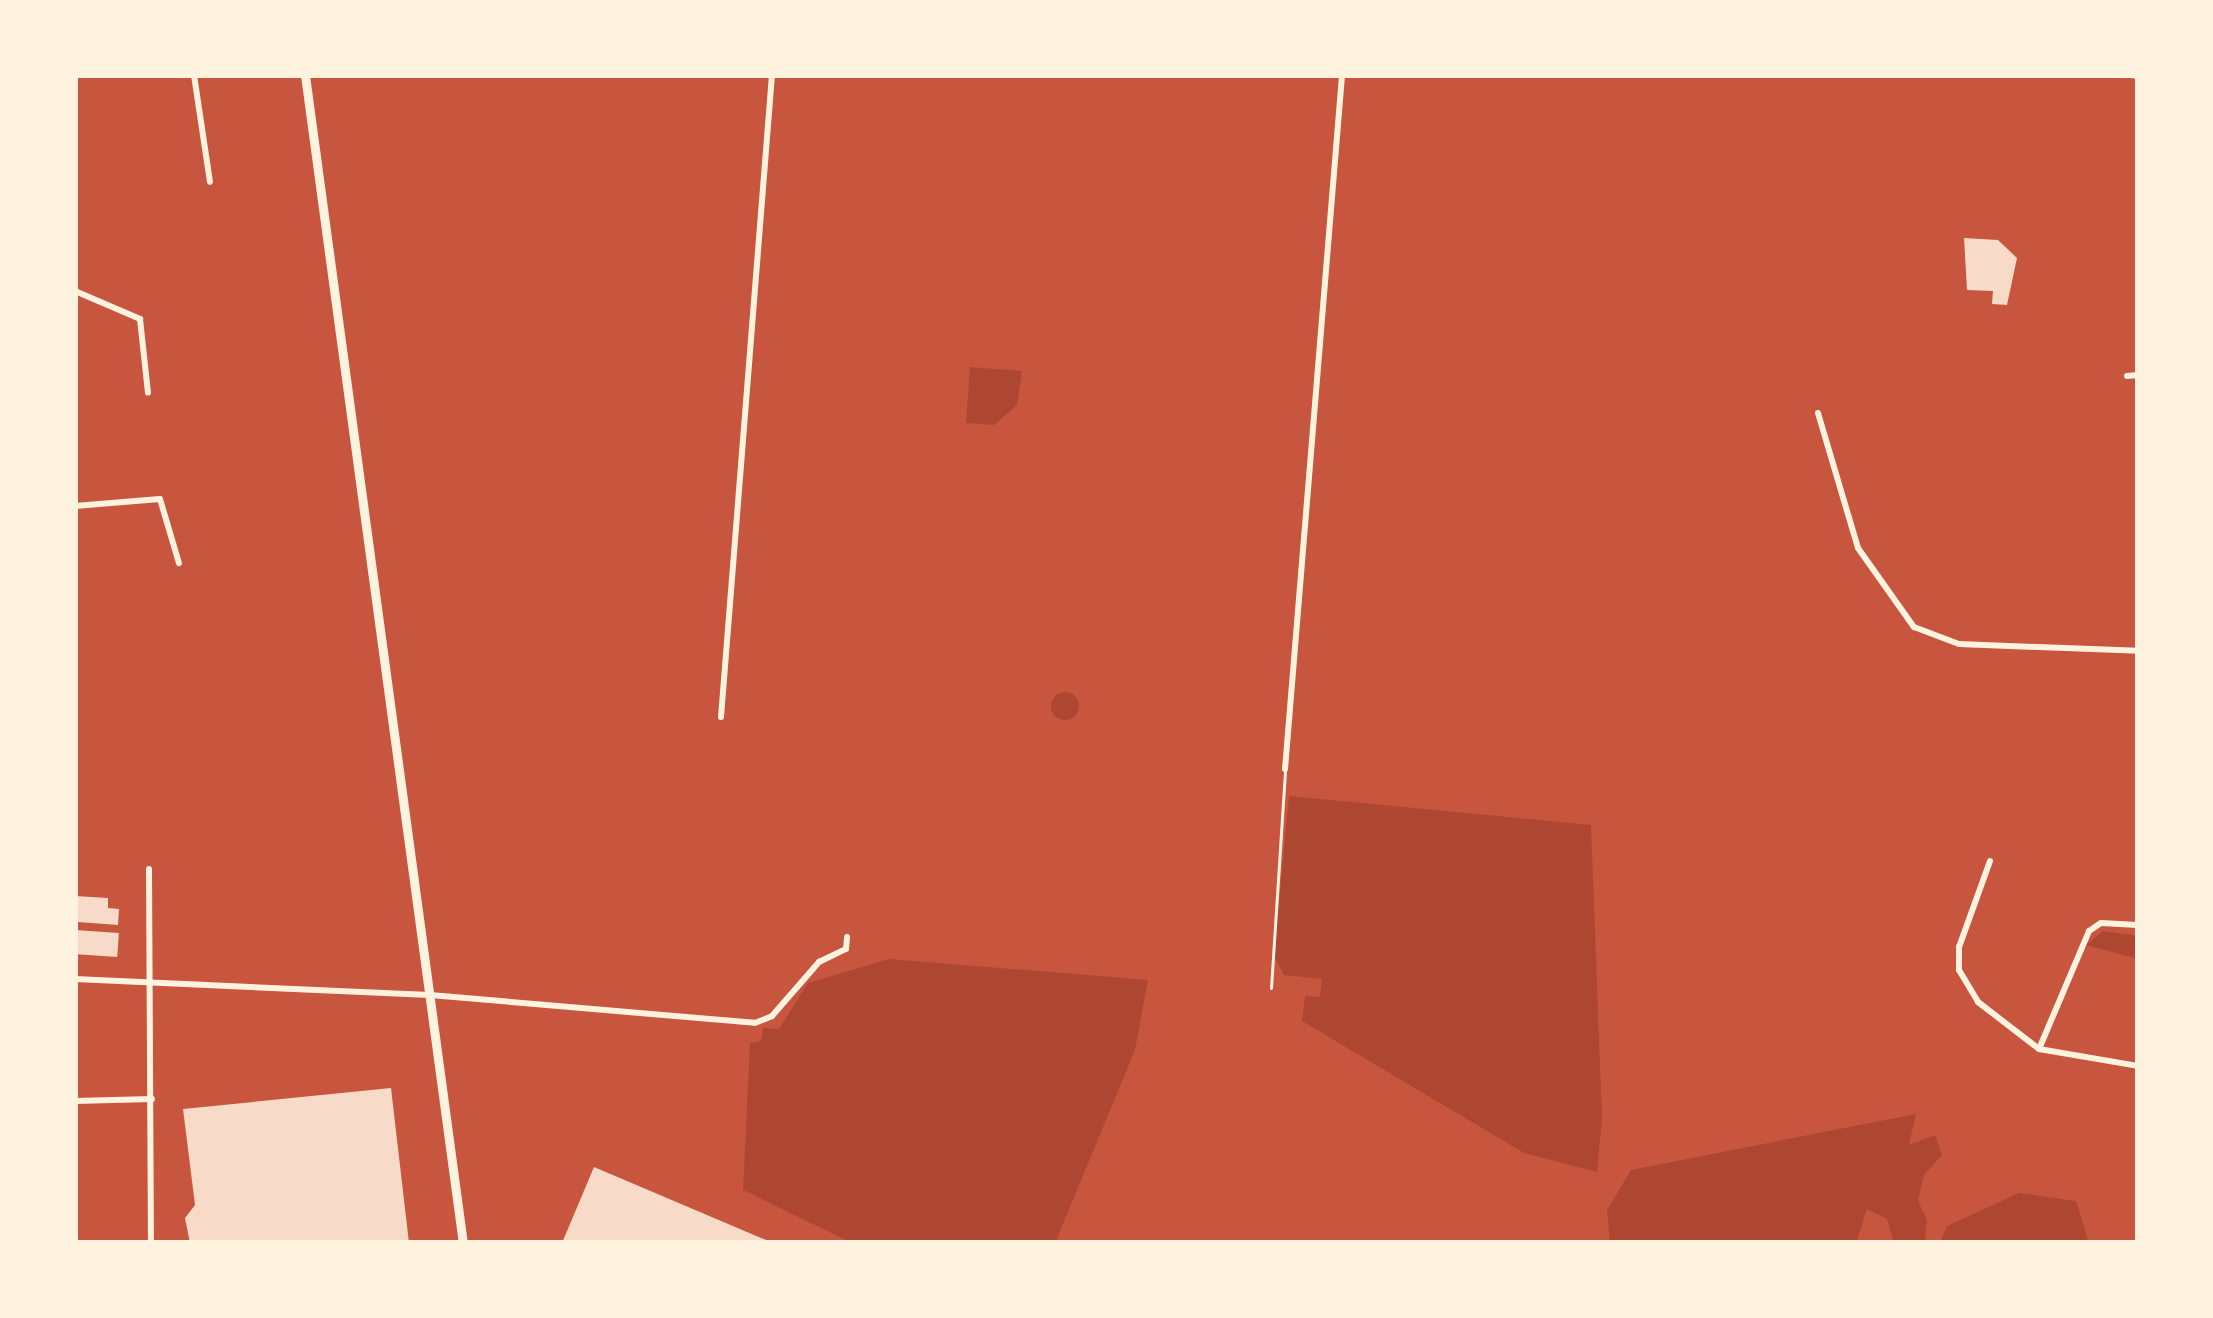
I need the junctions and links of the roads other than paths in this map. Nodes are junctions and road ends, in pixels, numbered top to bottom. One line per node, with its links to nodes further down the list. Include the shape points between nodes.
1 (194, 75): 5 (street)
2 (305, 75): 23 (main road)
3 (772, 75): 14 (street)
4 (1342, 75): 15 (street)
5 (209, 182)
6 (75, 291): 9 (street, via 140,319)
7 (2138, 375): 8 (street)
8 (2127, 376)
9 (148, 394)
10 (1818, 413): 13 (street, via 1858,548 1914,627 1947,643)
11 (75, 506): 12 (street, via 160,499)
12 (178, 562)
13 (2138, 651)
14 (721, 717)
15 (1285, 769): 22 (lane)
16 (1990, 861): 24 (street, via 1961,936 1959,970 1990,1016)
17 (148, 869): 21 (street)
18 (2138, 925): 24 (street, via 2101,923 2089,931)
19 (847, 937): 23 (street, via 846,949 819,962 772,1016 755,1023)
20 (75, 979): 21 (street)
21 (151, 984): 23 (street); 26 (street)
22 (1271, 988)
23 (430, 995): 29 (main road)
24 (2039, 1049): 25 (street)
25 (2138, 1066)
26 (152, 1099): 27 (street); 28 (street)
27 (75, 1101)
28 (151, 1243)
29 (463, 1243)

